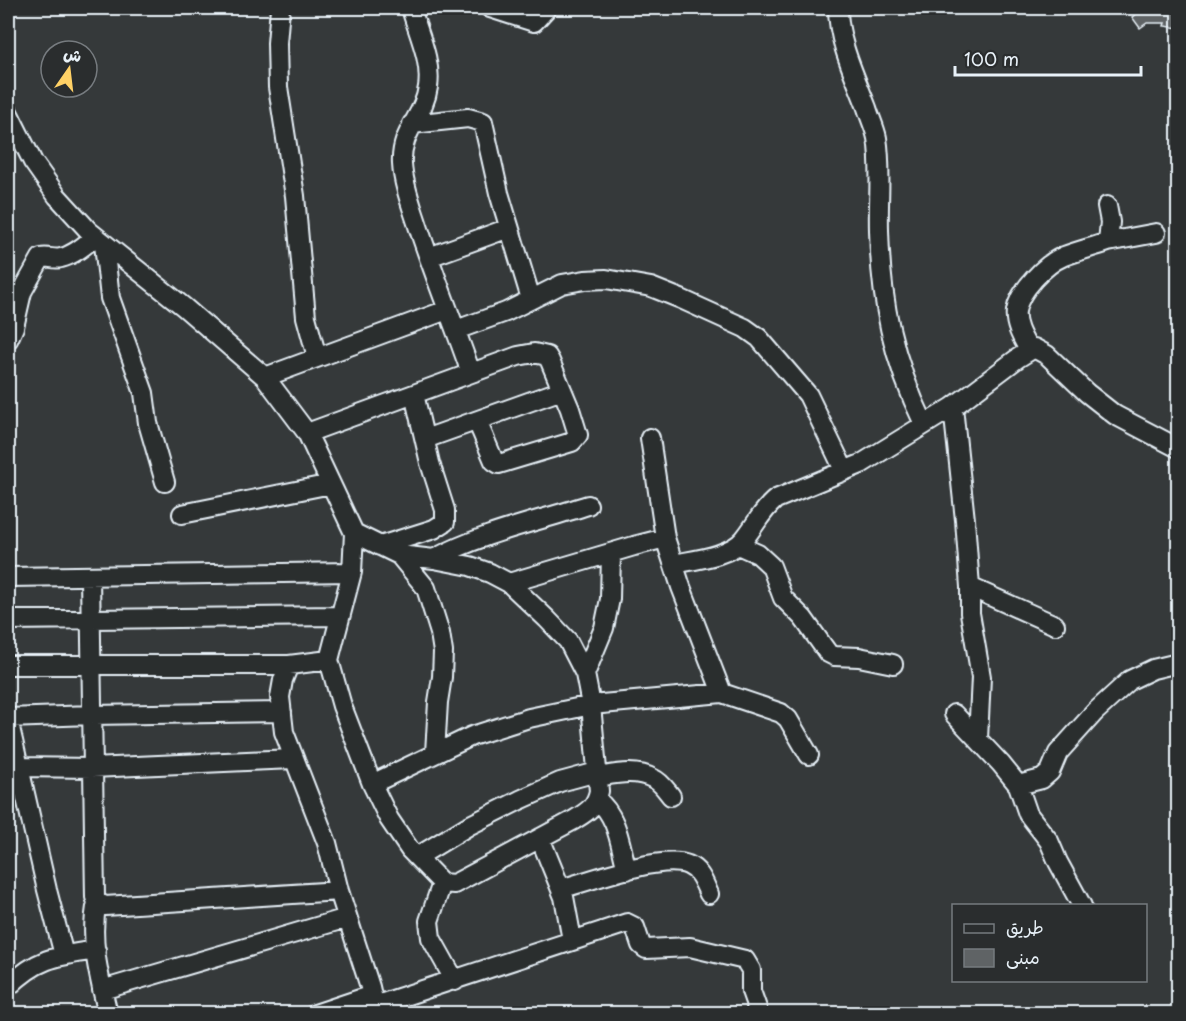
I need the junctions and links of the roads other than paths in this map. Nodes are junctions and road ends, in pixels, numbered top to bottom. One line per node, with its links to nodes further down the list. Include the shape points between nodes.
1 (280, 8): 19 (street, via 278,87 295,196 306,317)
2 (411, 8): 7 (street, via 429,75 423,104)
3 (490, 8): 4 (street, via 534,22)
4 (547, 8)
5 (838, 8): 26 (street, via 842,39 877,136 880,260 888,328)
6 (8, 112): 11 (street, via 33,162 57,196)
7 (412, 124): 9 (street, via 468,118 483,122); 13 (street, via 402,148 402,166)
8 (1107, 206): 12 (street)
9 (509, 228): 13 (street); 14 (street)
10 (1156, 233): 12 (street)
11 (100, 241): 17 (street, via 63,258 41,258 22,292); 21 (street); 32 (street, via 110,298 144,393)
12 (1108, 242): 18 (street, via 1062,257 1045,268 1026,290 1016,312 1020,333)
13 (429, 257): 15 (street)
14 (531, 299): 16 (street); 31 (street, via 562,284 606,279 651,287 745,328 759,338 808,395)
15 (447, 310): 16 (street); 19 (street)
16 (456, 330): 20 (street)
17 (8, 340)
18 (1029, 350): 24 (street); 30 (street, via 1034,348 1047,355 1115,415)
19 (317, 357): 21 (street)
20 (471, 373): 22 (street, via 528,353 540,354 547,356); 23 (street)
21 (265, 376): 27 (street)
22 (562, 390): 25 (street); 25 (street, via 578,432 572,442 499,464 494,461)
23 (414, 394): 27 (street); 29 (street)
24 (953, 407): 26 (street); 48 (street)
25 (477, 421): 29 (street)
26 (924, 424): 31 (street, via 861,464)
27 (307, 433): 33 (street)
28 (650, 438): 37 (street)
29 (425, 439): 39 (street, via 445,522)
30 (1179, 448)
31 (844, 470): 38 (street, via 772,502)
32 (165, 482)
33 (331, 484): 35 (street); 36 (street)
34 (588, 505): 42 (street, via 476,539)
35 (182, 514)
36 (354, 533): 39 (street); 44 (street)
37 (665, 538): 40 (street); 43 (street)
38 (738, 545): 43 (street); 57 (street, via 758,554 771,566 783,598 828,653)
39 (380, 546): 41 (street)
40 (611, 552): 47 (street); 59 (street, via 610,599 604,628)
41 (399, 555): 42 (street); 67 (street, via 426,588 440,633 442,677)
42 (434, 559): 47 (street, via 470,566)
43 (674, 564): 60 (street)
44 (352, 572): 45 (street); 49 (street)
45 (90, 576): 46 (street); 50 (street)
46 (8, 577)
47 (509, 583): 59 (street, via 568,641)
48 (970, 587): 52 (street); 66 (street, via 969,613 981,677)
49 (339, 616): 50 (street); 53 (street)
50 (91, 619): 51 (street); 55 (street)
51 (8, 620)
52 (1055, 625)
53 (329, 660): 56 (street); 73 (street)
54 (1179, 663): 74 (street, via 1130,680 1058,753 1050,772 1042,779)
55 (90, 664): 56 (street); 58 (street); 63 (street)
56 (289, 664): 62 (street, via 280,697)
57 (893, 664)
58 (8, 665)
59 (585, 674): 61 (street)
60 (722, 693): 61 (street); 68 (street, via 781,713)
61 (591, 705): 67 (street, via 529,718 472,736); 72 (street)
62 (282, 712): 63 (street); 69 (street)
63 (91, 714): 65 (street); 71 (street)
64 (954, 714): 66 (street)
65 (8, 719): 70 (street)
66 (978, 739): 74 (street)
67 (435, 753): 73 (street)
68 (809, 756)
69 (293, 759): 71 (street); 82 (street, via 327,843)
70 (20, 767): 71 (street); 89 (street)
71 (92, 768): 84 (street)
72 (597, 774): 75 (street, via 637,773 656,779); 76 (street); 78 (street, via 560,782 520,800)
73 (372, 784): 78 (street, via 388,819)
74 (1018, 785): 85 (street, via 1028,814 1049,841)
75 (671, 796)
76 (597, 800): 77 (street, via 591,809); 79 (street, via 615,826)
77 (540, 838): 80 (street, via 454,885); 81 (street)
78 (417, 857): 80 (street)
79 (627, 870): 81 (street); 83 (street, via 687,864 700,874)
80 (442, 883): 90 (street, via 429,921 431,938)
81 (561, 889): 87 (street)
82 (339, 891): 84 (street, via 105,906); 86 (street)
83 (709, 894)
84 (97, 902): 88 (street)
85 (1081, 904)
86 (347, 918): 92 (street); 93 (street)
87 (572, 940): 90 (street); 96 (street, via 627,923 635,927 646,949 690,947 745,960 751,970)
88 (96, 950): 89 (street); 92 (street)
89 (64, 955): 91 (street, via 34,966)
90 (454, 981): 93 (street)
91 (8, 987)
92 (102, 990): 94 (street)
93 (374, 1005): 95 (street)
94 (108, 1014)
95 (315, 1014)
96 (757, 1014)

